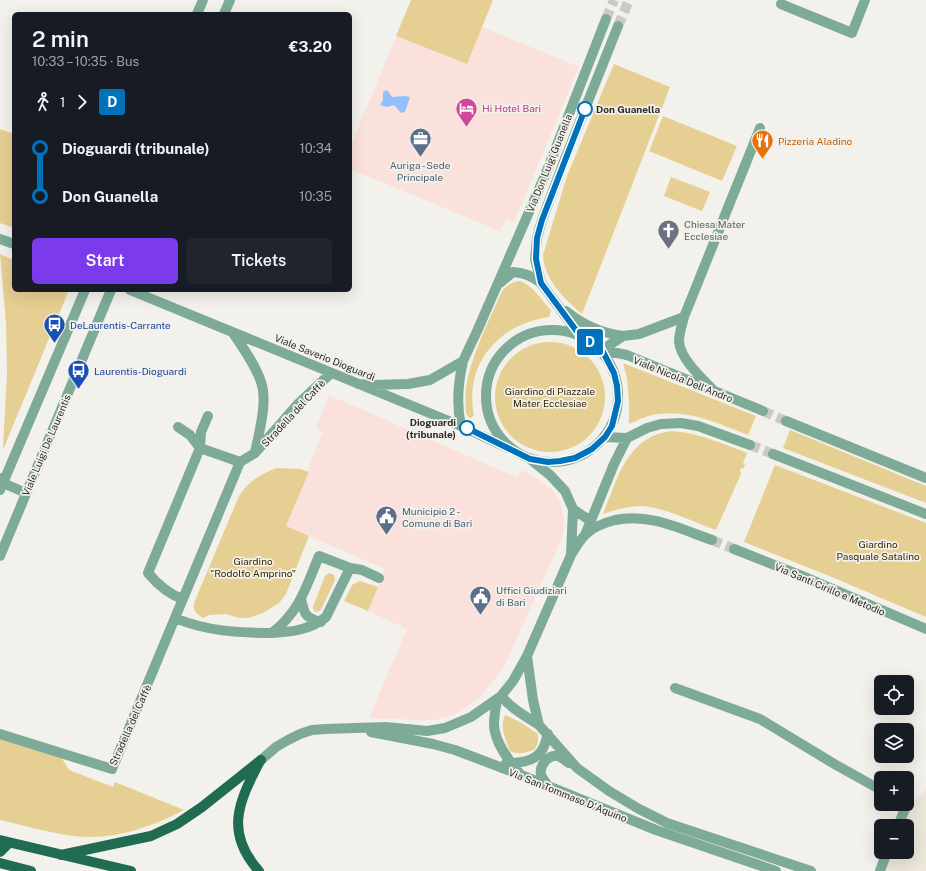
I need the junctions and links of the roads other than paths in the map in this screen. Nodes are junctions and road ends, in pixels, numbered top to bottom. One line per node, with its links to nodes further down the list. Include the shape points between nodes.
1 (203, 0): 5 (street)
2 (230, 0): 6 (street)
3 (865, 0): 4 (street, via 852,33)
4 (781, 4)
5 (198, 12)
6 (225, 12)
7 (606, 18): 13 (street, Via Don Luigi Guanella, via 548,167)
8 (618, 26): 12 (street, Via Don Luigi Guanella, via 542,220 537,238 536,259)
9 (760, 128): 18 (street)
10 (0, 239): 11 (street)
11 (12, 243)
12 (541, 283): 13 (street, Via Don Luigi Guanella, via 532,276 513,272); 17 (street, Via Don Luigi Guanella)
13 (498, 284): 23 (street, Via Don Luigi Guanella)
14 (84, 292): 42 (street)
15 (110, 292): 43 (street, Viale Luigi De Laurentis)
16 (135, 292): 19 (street, Viale Saverio Dioguardi)
17 (553, 300): 20 (street, via 589,327); 21 (street, Via Don Luigi Guanella)
18 (684, 317): 20 (street, via 639,334); 26 (street, via 679,342 686,360)
19 (233, 333): 24 (street, Viale Saverio Dioguardi); 37 (street, Stradella del Caffè, via 262,383 262,412)
20 (623, 336): 22 (street)
21 (581, 337): 22 (street); 36 (street, via 544,329 506,348 493,365 486,388 487,409 496,430)
22 (602, 350): 26 (street, Viale Nicola Dell'Andro, via 626,355); 32 (street, via 614,373 618,401 612,426)
23 (463, 361): 25 (street, via 430,380 388,385); 30 (street, Via Don Luigi Guanella, via 458,395)
24 (331, 373): 25 (street, Viale Saverio Dioguardi); 37 (street, Stradella del Caffè, via 297,405)
25 (358, 384): 30 (street, Viale Saverio Dioguardi)
26 (715, 392): 27 (street, Viale Nicola Dell'Andro)
27 (763, 411)
28 (208, 416): 35 (street, via 201,432)
29 (786, 421): 41 (street)
30 (461, 426): 36 (street, Viale Saverio Dioguardi)
31 (178, 427): 35 (street, via 190,434)
32 (605, 437): 33 (street); 39 (street, via 592,449 575,458 548,462)
33 (627, 438): 34 (street, via 654,426 681,423 698,426); 46 (street)
34 (750, 445)
35 (200, 448): 40 (street); 55 (street, via 148,573 167,592)
36 (510, 449): 39 (street)
37 (255, 453): 40 (street, Stradella del Caffè)
38 (773, 454): 45 (street)
39 (530, 459): 44 (street, via 566,491)
40 (240, 462): 55 (street, Stradella del Caffè)
41 (926, 478)
42 (1, 484): 43 (street)
43 (26, 493): 51 (street, Viale Luigi De Laurentis)
44 (573, 509): 46 (street, via 586,518); 50 (street)
45 (926, 514)
46 (592, 518): 47 (street)
47 (585, 535): 48 (street, via 601,523 636,518 672,525); 50 (street)
48 (712, 540)
49 (734, 549): 58 (street, Via Santi Cirillo e Metodio)
50 (571, 555): 60 (street)
51 (0, 556)
52 (350, 568): 53 (street, via 362,570); 54 (street, via 319,556); 57 (street, via 330,612)
53 (379, 578)
54 (301, 598): 57 (street, via 303,611 310,619); 59 (street, via 284,624)
55 (183, 599): 56 (street, Stradella del Caffè)
56 (175, 618): 59 (street, via 195,626 213,629); 65 (street, Stradella del Caffè, via 112,769)
57 (321, 622): 59 (street, via 291,632)
58 (926, 629)
59 (272, 633)
60 (527, 656): 62 (street, via 513,682); 63 (street, Via San Tommaso D'Aquino, via 532,700)
61 (675, 688): 73 (street, via 760,719)
62 (499, 698): 63 (street); 64 (street, via 471,717 445,728 427,731 386,727); 69 (street, via 494,726)
63 (539, 725): 66 (street, Via San Tommaso D'Aquino)
64 (357, 729): 67 (street, via 325,729 300,734); 68 (street, Via San Tommaso D'Aquino, via 433,744)
65 (0, 734)
66 (548, 734): 69 (street, via 542,750 534,759); 70 (street, Via San Tommaso D'Aquino)
67 (261, 760): 76 (main road, via 177,824 151,836); 81 (main road, via 242,798 238,824 243,850)
68 (486, 762): 69 (street); 71 (street, Via San Tommaso D'Aquino)
69 (511, 763): 71 (street)
70 (577, 768): 72 (street, via 558,756 545,760 541,774); 83 (street, Via San Tommaso D'Aquino, via 609,791 667,823)
71 (522, 775): 72 (street, Via San Tommaso D'Aquino)
72 (548, 786): 82 (street, Via San Tommaso D'Aquino, via 656,830)
73 (874, 786)
74 (4, 842): 75 (main road); 76 (main road)
75 (0, 852)
76 (61, 855): 80 (main road)
77 (884, 859): 84 (street)
78 (0, 863): 79 (main road)
79 (31, 871)
80 (131, 871)
81 (259, 871)
82 (776, 871)
83 (810, 871)
84 (880, 871)

